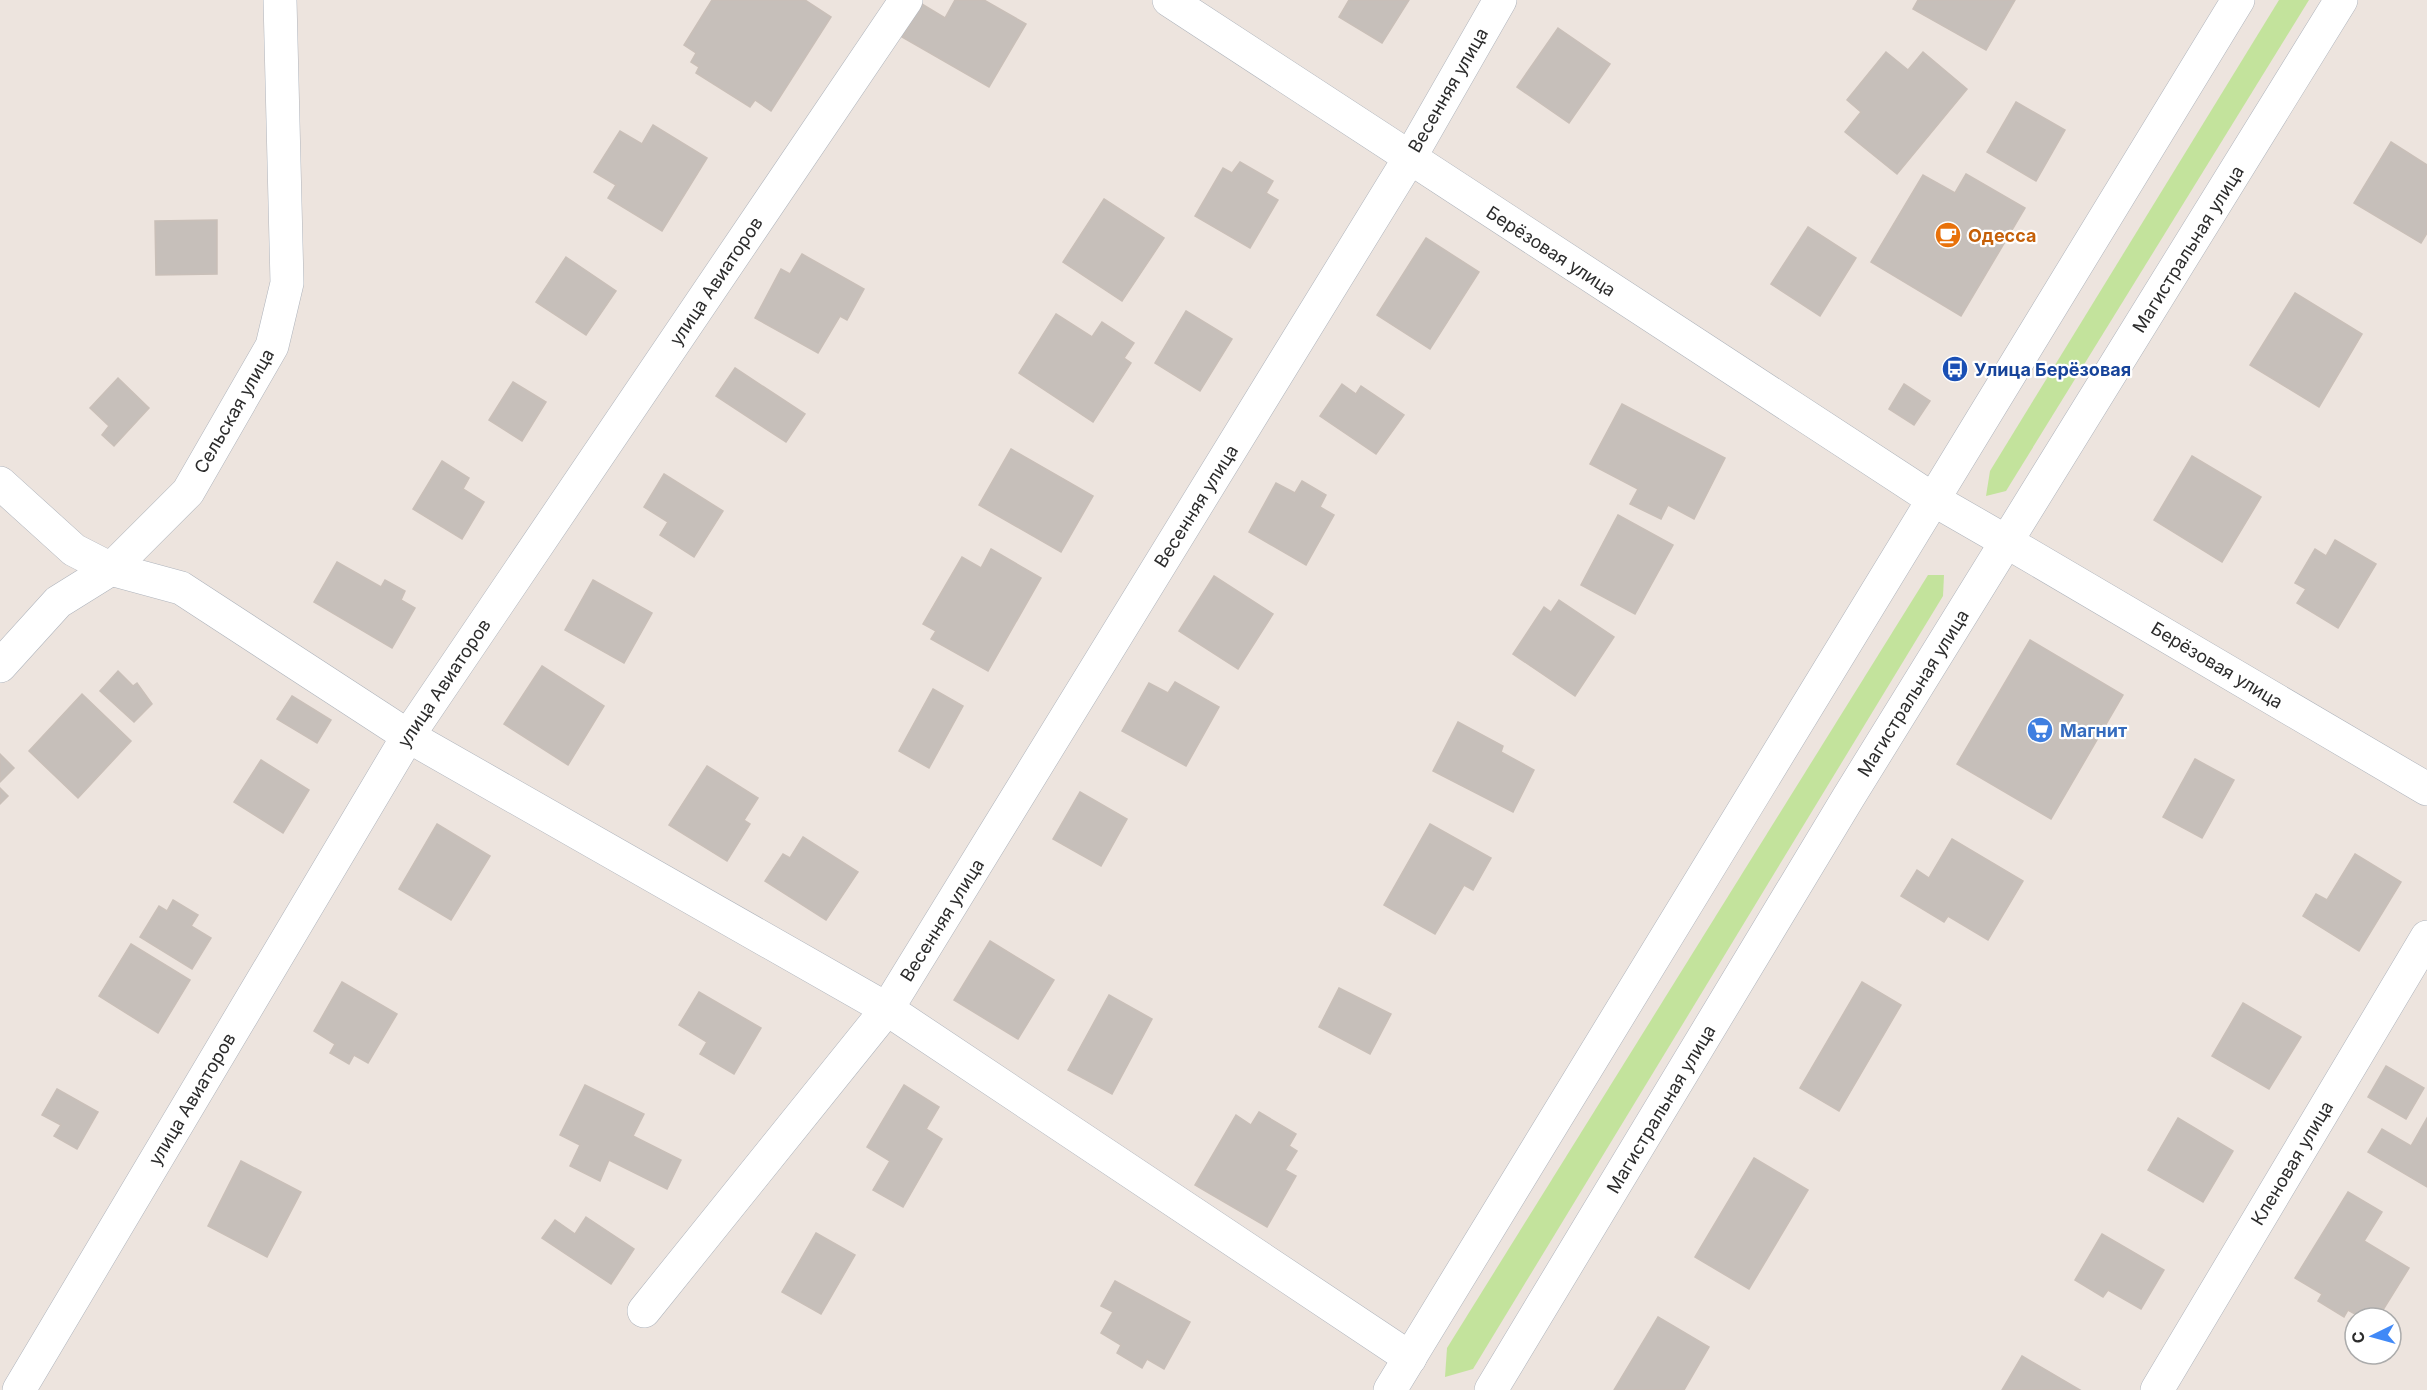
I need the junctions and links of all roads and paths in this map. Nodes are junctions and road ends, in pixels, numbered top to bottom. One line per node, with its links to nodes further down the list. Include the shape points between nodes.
1 (280, 0): 11 (street, Сельская улица, via 287,283 272,346 188,492)
2 (906, 0): 13 (street, улица Авиаторов)
3 (1169, 0): 7 (street, Берёзовая улица)
4 (1500, 0): 7 (street, Весенняя улица)
5 (2238, 0): 9 (street)
6 (2341, 0): 10 (street, Магистральная улица)
7 (1409, 159): 9 (street, Берёзовая улица); 16 (street, Весенняя улица)
8 (0, 483): 11 (street, via 74,550)
9 (1934, 500): 10 (street, Берёзовая улица); 18 (street)
10 (2007, 542): 14 (street, Берёзовая улица); 21 (street, Магистральная улица)
11 (111, 568): 12 (street, Сельская улица, via 58,602); 13 (street, via 181,588)
12 (0, 666)
13 (408, 736): 16 (street); 19 (street, улица Авиаторов)
14 (2427, 789)
15 (2427, 937): 22 (street, Кленовая улица)
16 (887, 1009): 17 (street, Весенняя улица); 18 (street)
17 (644, 1311)
18 (1410, 1358): 20 (street)
19 (19, 1390)
20 (1390, 1390)
21 (1491, 1390)
22 (2157, 1390)

